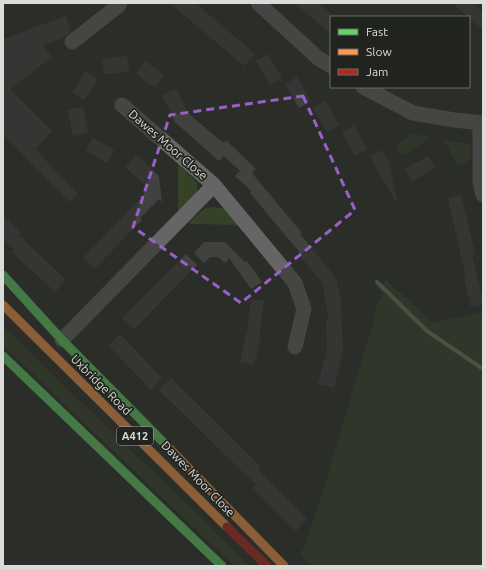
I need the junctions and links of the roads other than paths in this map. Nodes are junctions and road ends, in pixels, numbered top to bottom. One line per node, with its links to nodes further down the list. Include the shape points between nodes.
1 (120, 3): 3 (street)
2 (258, 3): 4 (street, via 318,58)
3 (72, 42)
4 (330, 65)
5 (365, 88): 7 (street, via 413,113)
6 (122, 105): 8 (street, Dawes Moor Close)
7 (482, 123): 9 (street, via 480,182)
8 (214, 185): 12 (street, Dawes Moor Close); 13 (street, Dawes Moor Close, via 295,283 304,309)
9 (483, 195)
10 (3, 275): 12 (main road, Dawes Moor Close)
11 (3, 305): 16 (main road, Uxbridge Road / A412)
12 (62, 340): 17 (main road, Dawes Moor Close)
13 (295, 347)
14 (3, 356): 15 (main road, A412)
15 (222, 566)
16 (267, 566)
17 (284, 566)

